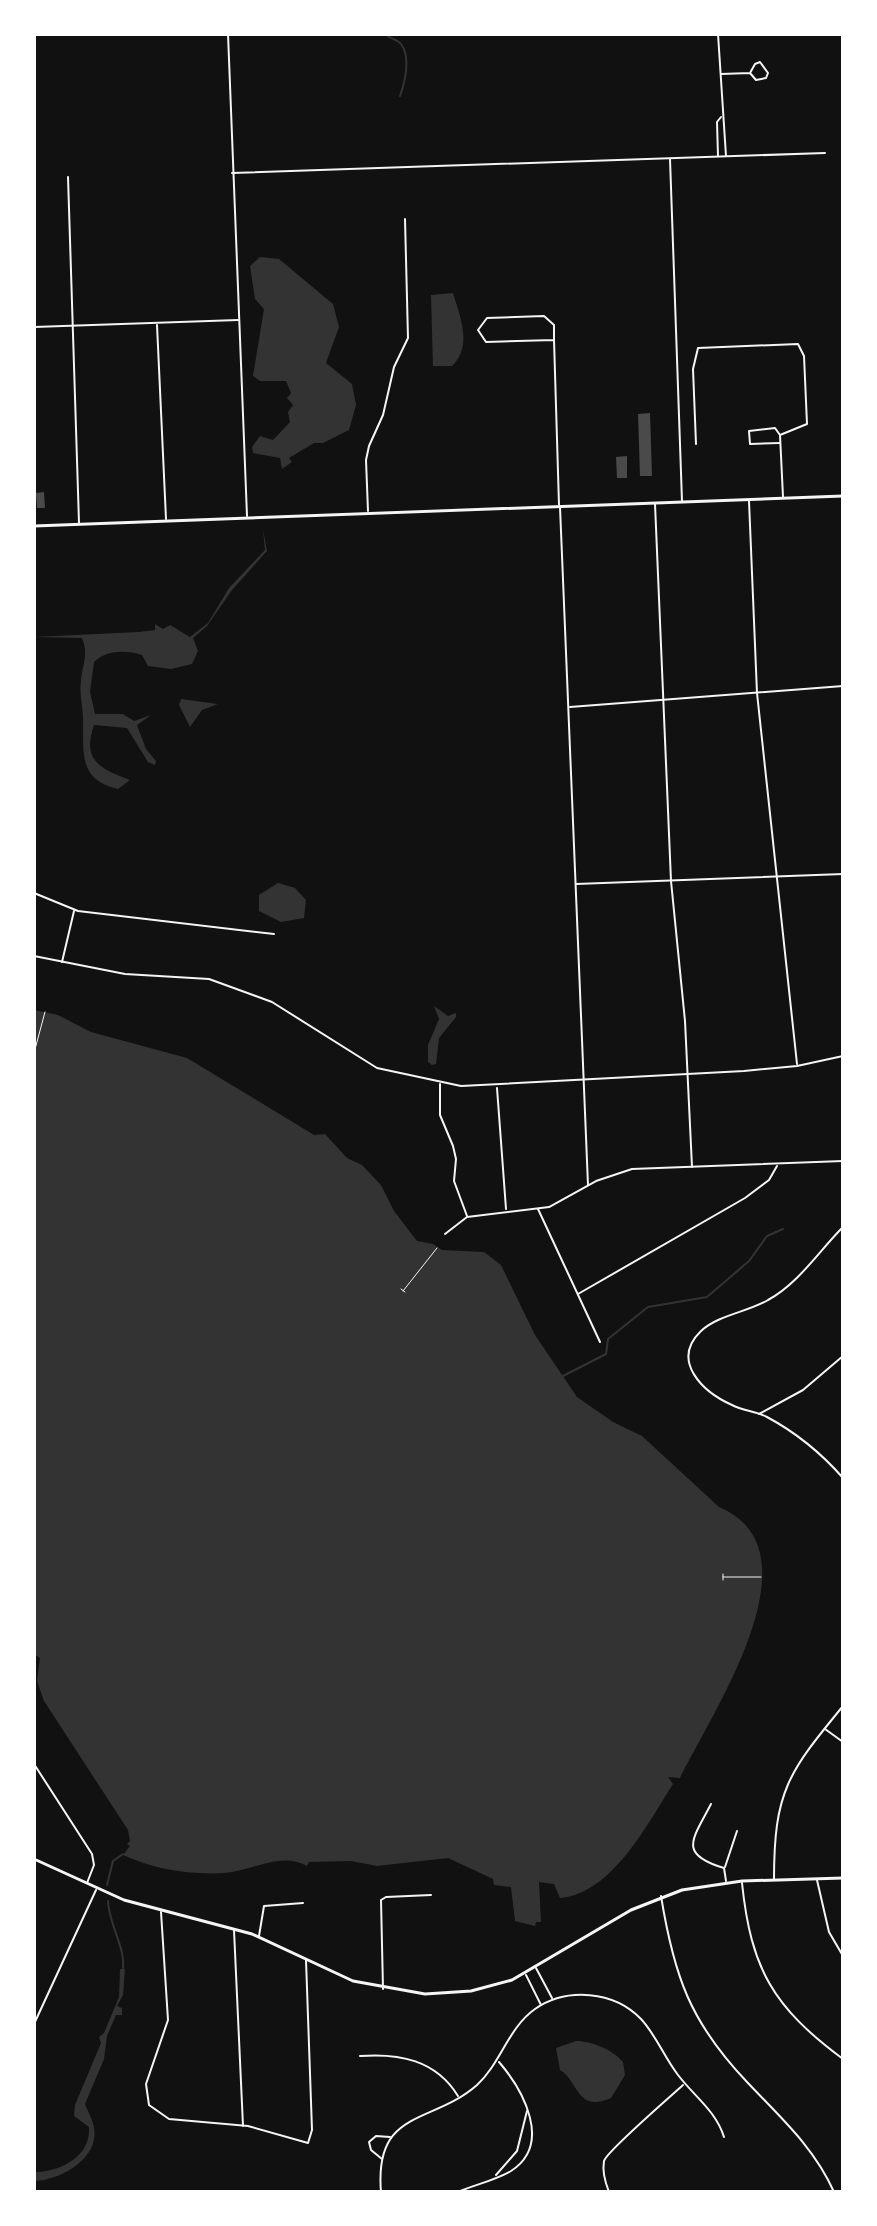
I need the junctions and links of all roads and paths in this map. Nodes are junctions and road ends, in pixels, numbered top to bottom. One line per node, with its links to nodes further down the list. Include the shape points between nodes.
1 (228, 34): 12 (street)
2 (718, 34): 4 (street)
3 (750, 73): 3 (street, via 760,62 768,73 756,80); 4 (street)
4 (720, 74): 5 (street)
5 (722, 116): 6 (street); 7 (street)
6 (718, 133): 7 (street); 9 (street)
7 (725, 133): 10 (street)
8 (825, 153): 10 (street)
9 (718, 156): 10 (street); 11 (street)
10 (726, 156)
11 (670, 158): 12 (street); 26 (street)
12 (232, 173): 15 (street)
13 (68, 177): 17 (street)
14 (405, 219): 29 (street, via 408,338 368,450)
15 (239, 320): 16 (street); 30 (street)
16 (157, 324): 17 (street); 31 (street)
17 (72, 326): 18 (street); 32 (street)
18 (34, 327)
19 (554, 340): 19 (street, via 554,325 544,316 487,318 478,330 486,342); 28 (street)
20 (780, 435): 21 (street); 21 (street, via 775,428 749,431 750,444); 22 (street, via 807,424 804,356 798,344 698,348 693,369)
21 (780, 443): 24 (street)
22 (696, 444)
23 (842, 496): 24 (street); 34 (street)
24 (783, 498): 25 (street)
25 (749, 499): 26 (street); 36 (street)
26 (682, 502): 27 (street)
27 (655, 503): 28 (street); 37 (street)
28 (559, 506): 29 (street); 38 (street)
29 (368, 513): 30 (street)
30 (247, 517): 31 (street)
31 (166, 520): 32 (street)
32 (79, 524): 33 (street)
33 (34, 526)
34 (843, 527)
35 (843, 686): 36 (street)
36 (757, 693): 37 (street); 40 (street)
37 (663, 700): 38 (street); 41 (street)
38 (570, 707): 42 (street)
39 (843, 874): 40 (street)
40 (776, 877): 41 (street); 51 (street)
41 (671, 881): 42 (street); 52 (street)
42 (576, 884): 53 (street)
43 (34, 893): 44 (street)
44 (74, 910): 45 (street); 47 (street)
45 (274, 934)
46 (34, 956): 47 (street)
47 (62, 962): 54 (street, via 220,982 272,1002 365,1063)
48 (45, 1012): 49 (path)
49 (34, 1053)
50 (843, 1056): 51 (street)
51 (797, 1066): 52 (street)
52 (688, 1073): 53 (street); 58 (street)
53 (583, 1082): 55 (street); 59 (street)
54 (440, 1083): 55 (street); 62 (street, via 440,1115 453,1146 454,1181)
55 (496, 1087): 61 (street)
56 (843, 1161): 57 (street)
57 (777, 1164): 58 (street); 67 (street, via 769,1180 745,1198)
58 (692, 1167): 59 (street, via 632,1169)
59 (588, 1185): 60 (street, via 565,1201)
60 (538, 1208): 61 (street); 67 (street)
61 (506, 1211): 62 (street)
62 (467, 1217): 64 (street)
63 (843, 1227): 70 (street, via 786,1288 709,1325 689,1350 688,1365 710,1394)
64 (445, 1234)
65 (437, 1248): 66 (path)
66 (403, 1291)
67 (578, 1294): 68 (street)
68 (600, 1342)
69 (843, 1357): 70 (street, via 803,1390)
70 (759, 1414): 71 (street, via 804,1442)
71 (843, 1478)
72 (723, 1577): 73 (path)
73 (761, 1577)
74 (843, 1706): 75 (street)
75 (824, 1728): 76 (street); 84 (street, via 792,1770 782,1796)
76 (843, 1742)
77 (34, 1764): 87 (street, via 92,1854)
78 (711, 1804): 81 (street, via 692,1841 693,1852 704,1863)
79 (737, 1831): 81 (street)
80 (34, 1859): 87 (street)
81 (724, 1868): 86 (street)
82 (843, 1878): 83 (street)
83 (817, 1879): 84 (street); 95 (street, via 829,1932)
84 (774, 1880): 85 (street)
85 (742, 1881): 86 (street); 104 (street, via 747,1931 758,1966 795,2017)
86 (727, 1882): 90 (street)
87 (86, 1884): 88 (street)
88 (97, 1889): 92 (street); 102 (street)
89 (431, 1895): 99 (street, via 381,1900)
90 (661, 1896): 97 (street); 119 (street, via 671,1958 691,2006 720,2051 815,2156)
91 (303, 1903): 94 (street, via 264,1906)
92 (161, 1911): 93 (street); 109 (street, via 168,2020 146,2081 146,2098 167,2118)
93 (234, 1928): 94 (street); 109 (street)
94 (259, 1937): 96 (street)
95 (843, 1956)
96 (306, 1960): 99 (street); 109 (street, via 312,2130 308,2143)
97 (536, 1968): 98 (street); 100 (street)
98 (526, 1974): 99 (street, via 458,1992); 101 (street)
99 (383, 1989)
100 (552, 1999): 101 (street); 106 (street, via 589,1995 627,2008 650,2031)
101 (541, 2005): 105 (street, via 519,2023)
102 (34, 2024)
103 (360, 2056): 107 (street, via 394,2055 427,2065)
104 (843, 2059)
105 (498, 2060): 107 (street, via 478,2084); 108 (street, via 518,2084)
106 (684, 2083): 111 (street, via 718,2120); 118 (street, via 610,2149 604,2159)
107 (458, 2097): 110 (street, via 420,2114)
108 (527, 2110): 112 (street); 113 (street)
109 (243, 2126)
110 (391, 2137): 114 (street); 114 (street, via 376,2136 369,2142)
111 (724, 2137)
112 (520, 2144): 113 (street); 115 (street)
113 (529, 2150): 115 (street, via 508,2173)
114 (382, 2160): 116 (street)
115 (493, 2177): 117 (street)
116 (381, 2192)
117 (458, 2192)
118 (609, 2192)
119 (834, 2192)

